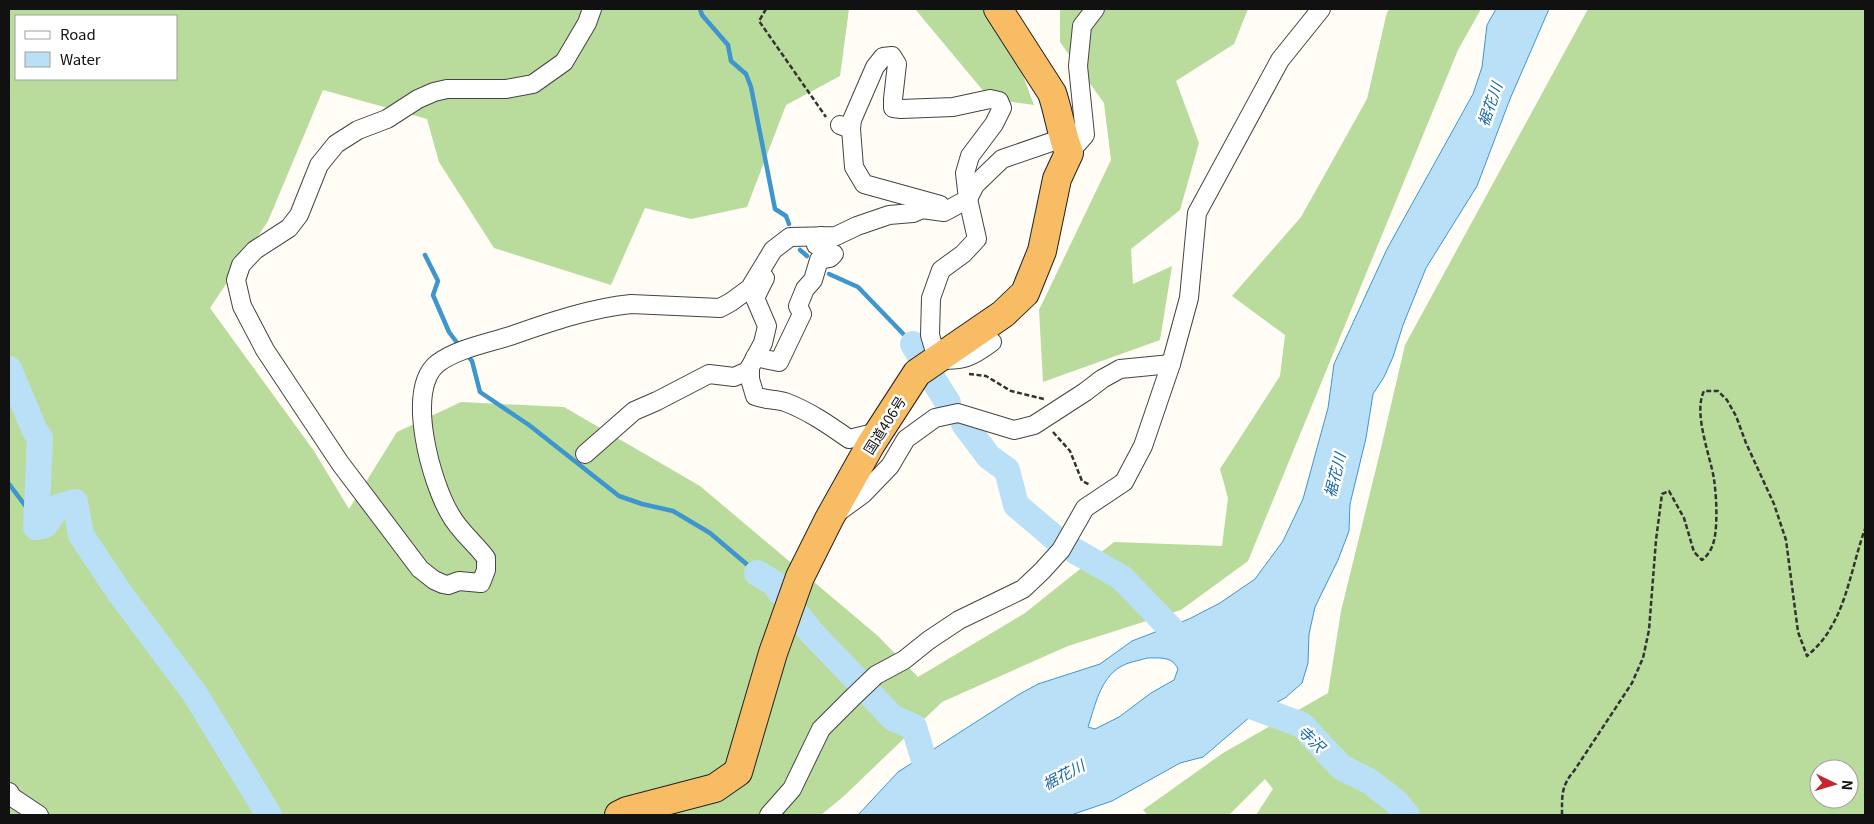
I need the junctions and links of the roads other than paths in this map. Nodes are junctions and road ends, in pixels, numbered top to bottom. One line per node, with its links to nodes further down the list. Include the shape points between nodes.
1 (592, 9): 9 (street, via 564,62 533,84 506,89 434,92 336,144 318,165 299,215 289,228 255,250 241,265 236,280 242,306 264,350 340,463 426,576 448,585 459,581 481,583 486,558 450,514 432,474 421,421 424,385 437,364 455,354 540,325 616,305 720,308 750,288)
2 (998, 9): 5 (highway, via 1052,93)
3 (1095, 9): 5 (street, via 1082,26 1078,66 1085,135)
4 (1321, 9): 13 (street, via 1280,60 1197,213 1189,298)
5 (1066, 146): 6 (street, via 1002,159 975,185); 11 (highway, 国道406号, via 1042,251 1025,293 1003,314)
6 (968, 199): 7 (street); 7 (street, via 965,173 970,156 994,124 1002,108 999,101 990,99 953,107 893,108 897,64 892,56 883,57 846,127 854,167 864,184); 11 (street, via 977,238 942,270 931,298 930,335)
7 (952, 208): 8 (street, via 944,212 922,210 889,214 836,236)
8 (821, 236): 9 (street, via 790,237 773,250); 12 (street, via 816,245 834,254 819,260 813,280 798,306 802,314 779,362)
9 (765, 263): 12 (street, via 766,276 755,298 767,326 763,343)
10 (992, 342): 11 (street, via 978,352 955,361)
11 (937, 358): 14 (highway, 国道406号, via 917,374)
12 (752, 362): 14 (street, via 750,379 755,396 784,402 820,418 849,439); 15 (street, via 748,371 734,377 709,374 634,411)
13 (1170, 364): 16 (street, via 1120,369 1034,425 1014,430 958,414 934,418 906,439 890,466 862,494); 20 (street, via 1143,446 1124,482 1085,508 1062,550 1023,589 959,620 904,660 876,675 821,729 792,789)
14 (878, 432): 16 (highway, 国道406号)
15 (585, 454)
16 (829, 519): 19 (highway, 国道406号, via 800,577 773,653 738,772 715,788)
17 (9, 792): 18 (street)
18 (39, 815)
19 (619, 815)
20 (769, 815)

